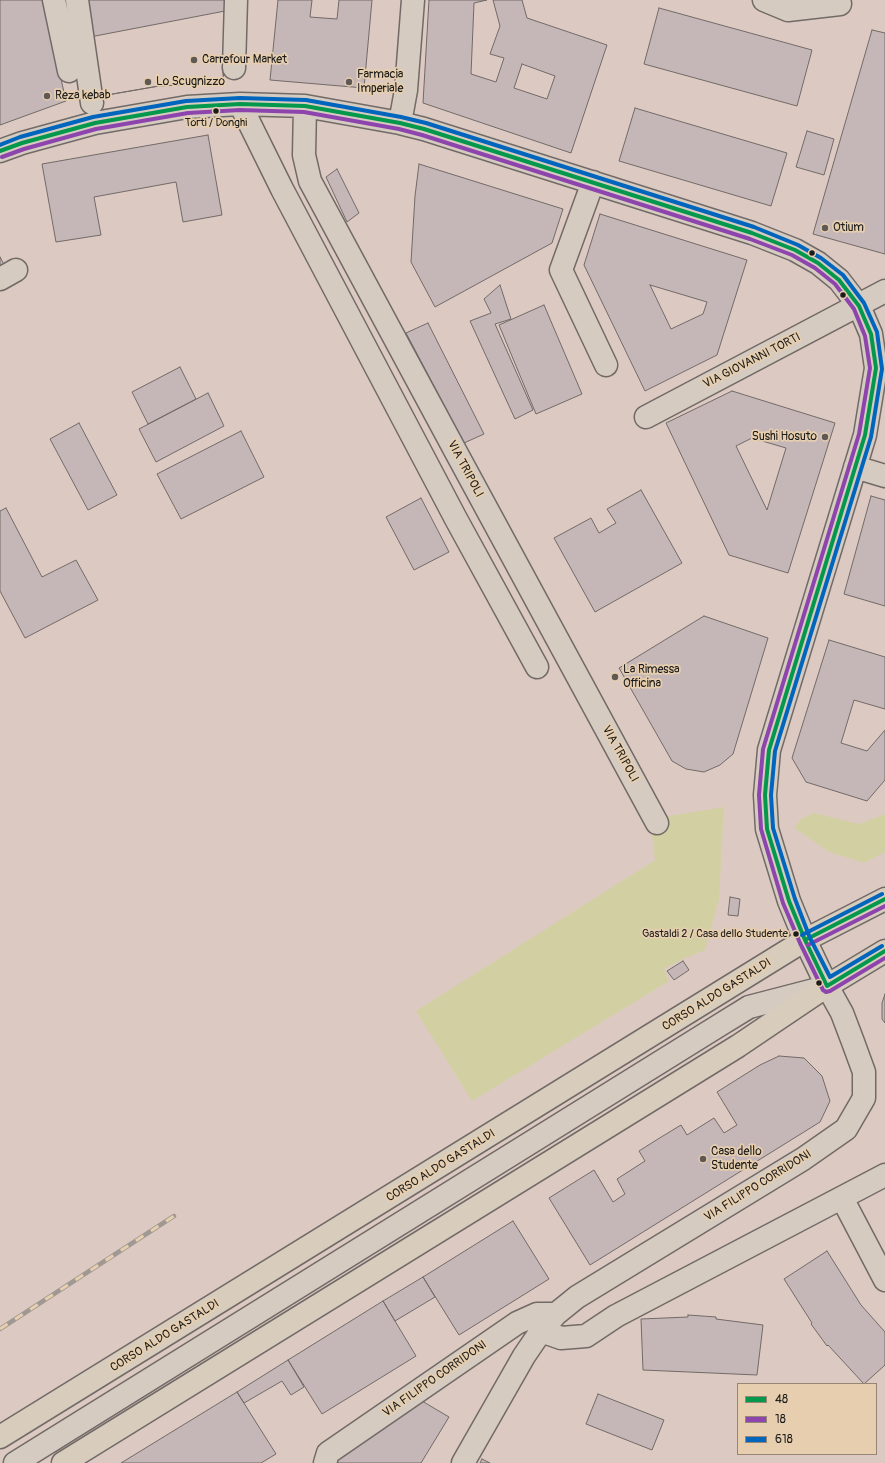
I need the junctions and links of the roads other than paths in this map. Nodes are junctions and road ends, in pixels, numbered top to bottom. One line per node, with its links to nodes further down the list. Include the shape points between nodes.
1 (54, 0): 8 (street)
2 (77, 0): 9 (street)
3 (236, 0): 7 (street)
4 (413, 0): 12 (street, via 406,90)
5 (764, 0): 6 (street, via 788,10)
6 (840, 4)
7 (234, 68)
8 (69, 70)
9 (92, 103)
10 (240, 104): 11 (street); 13 (street, via 187,107 96,123); 21 (street, via 456,519)
11 (306, 106): 12 (street); 22 (street, VIA TRIPOLI, via 304,155 310,181)
12 (400, 123): 14 (street)
13 (0, 151)
14 (593, 182): 16 (street, via 752,232 794,250 818,263 839,280); 17 (street, via 561,270)
15 (885, 291): 16 (street, VIA GIOVANNI TORTI)
16 (859, 306): 18 (street, VIA GIOVANNI TORTI); 19 (street, VIA FILIPPO CORRIDONI, via 871,334 876,368 865,435)
17 (606, 365)
18 (646, 416)
19 (855, 467): 20 (street); 24 (street, VIA FILIPPO CORRIDONI, via 769,750 765,796 767,829 789,901)
20 (885, 476)
21 (537, 667)
22 (657, 823)
23 (885, 899): 24 (main road, CORSO ALDO GASTALDI)
24 (805, 940): 26 (street, VIA FILIPPO CORRIDONI); 32 (main road, CORSO ALDO GASTALDI)
25 (885, 951): 26 (main road)
26 (827, 986): 30 (street, VIA FILIPPO CORRIDONI, via 842,1013 864,1072 864,1098 846,1129 803,1159 577,1297); 33 (street, via 749,1008 723,1023); 34 (main road, via 738,1046)
27 (885, 1175): 28 (street)
28 (842, 1198): 29 (street); 31 (street, via 616,1316 586,1336 561,1338)
29 (885, 1280)
30 (556, 1314): 31 (street, VIA FILIPPO CORRIDONI); 35 (street, VIA FILIPPO CORRIDONI, via 537,1314 516,1323 328,1453)
31 (541, 1331): 36 (street, VIA FILIPPO CORRIDONI)
32 (0, 1437)
33 (15, 1463)
34 (63, 1463)
35 (325, 1463)
36 (463, 1463)

